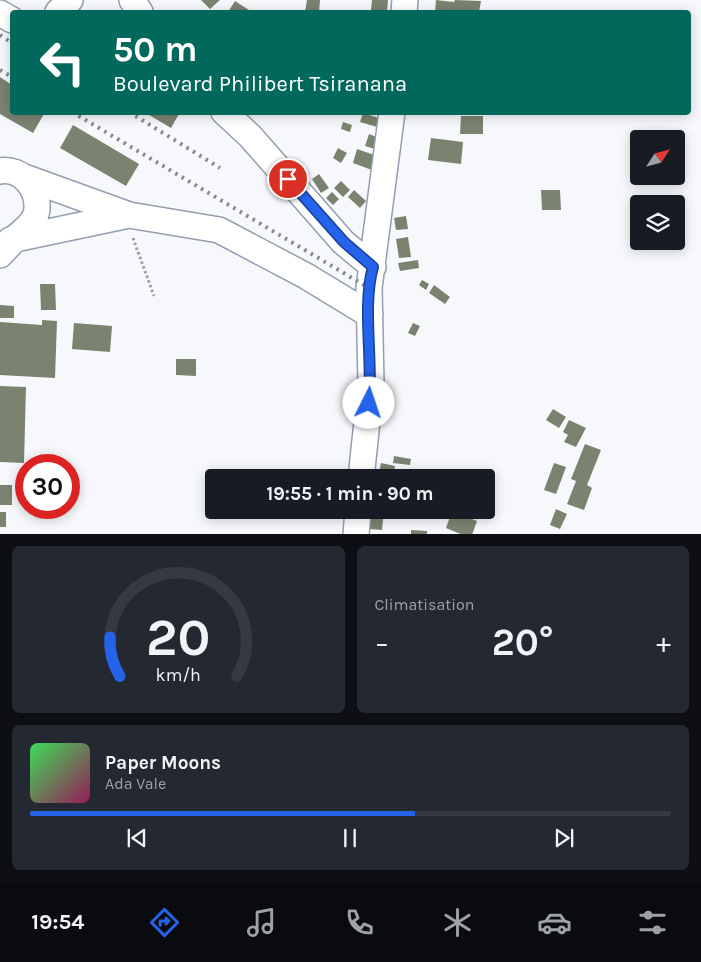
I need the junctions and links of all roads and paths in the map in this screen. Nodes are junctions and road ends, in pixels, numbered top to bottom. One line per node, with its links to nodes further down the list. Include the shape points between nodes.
1 (70, 0): 2 (street)
2 (60, 10)
3 (227, 115): 9 (street, via 250,136 344,242)
4 (392, 115): 9 (street)
5 (0, 171): 6 (street, via 7,170)
6 (24, 177): 7 (street); 8 (street, via 34,190 37,209 32,222)
7 (129, 215): 8 (street); 10 (path, via 134,240); 11 (street, via 220,230)
8 (5, 245)
9 (373, 267): 11 (street, via 369,288)
10 (154, 296)
11 (370, 315): 12 (street, via 371,384)
12 (363, 469)
13 (357, 519): 14 (street)
14 (356, 534)

